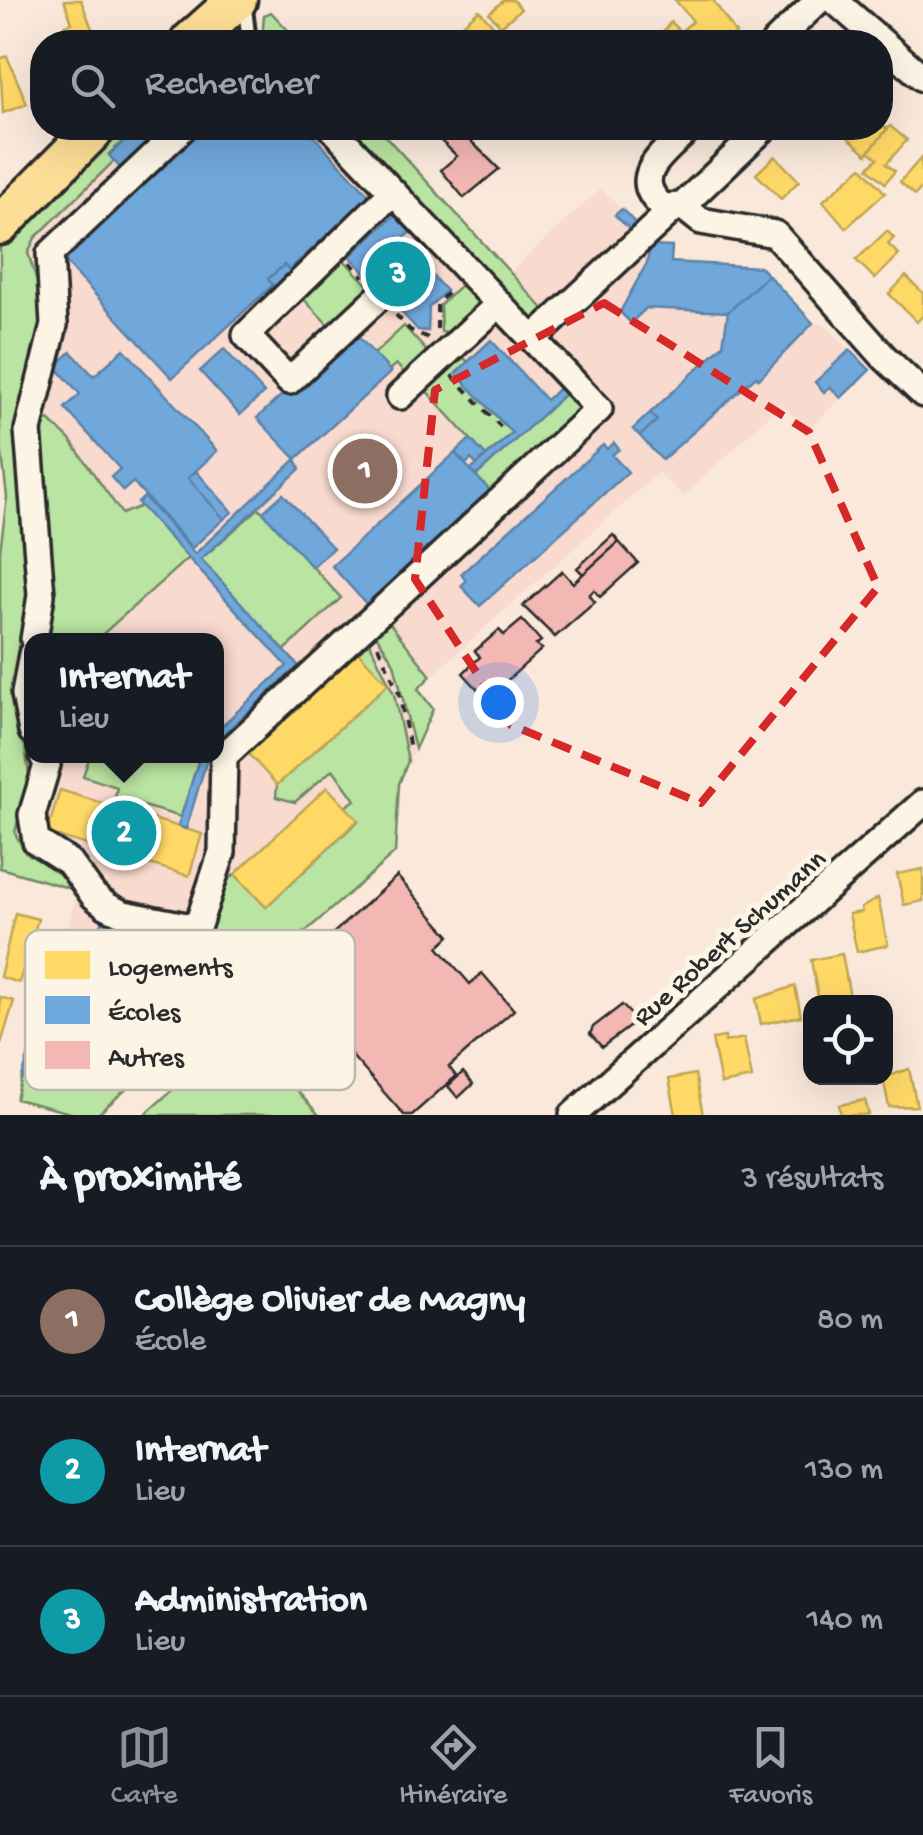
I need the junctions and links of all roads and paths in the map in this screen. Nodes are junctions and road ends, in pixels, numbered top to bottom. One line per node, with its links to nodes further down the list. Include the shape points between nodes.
1 (241, 0): 4 (main road); 5 (lane)
2 (818, 0): 6 (street)
3 (835, 0): 7 (street)
4 (205, 30)
5 (246, 30)
6 (788, 30)
7 (857, 30)
8 (893, 58): 9 (street)
9 (923, 78)
10 (84, 140): 17 (main road)
11 (171, 140): 27 (street, via 50,254 54,325 28,430 42,595)
12 (343, 140): 15 (street)
13 (677, 140): 16 (street, via 646,177 654,198)
14 (751, 140): 16 (street)
15 (393, 192): 18 (street); 19 (street, via 246,334 289,380)
16 (678, 207): 21 (street); 23 (street, via 702,221 775,234)
17 (0, 225)
18 (469, 272): 20 (street); 22 (path, via 436,304)
19 (380, 296)
20 (500, 304): 21 (street); 22 (street)
21 (533, 339): 26 (street, via 599,409)
22 (438, 350): 24 (street); 25 (path)
23 (923, 394)
24 (400, 396)
25 (501, 427)
26 (366, 624): 28 (path, via 399,693); 29 (street)
27 (35, 633)
28 (410, 749)
29 (224, 756)
30 (46, 763): 31 (street, via 32,814 36,841 69,862 107,906 197,928 222,852)
31 (224, 763)
32 (923, 803): 33 (street, Rue Robert Schumann)
33 (573, 1115)

